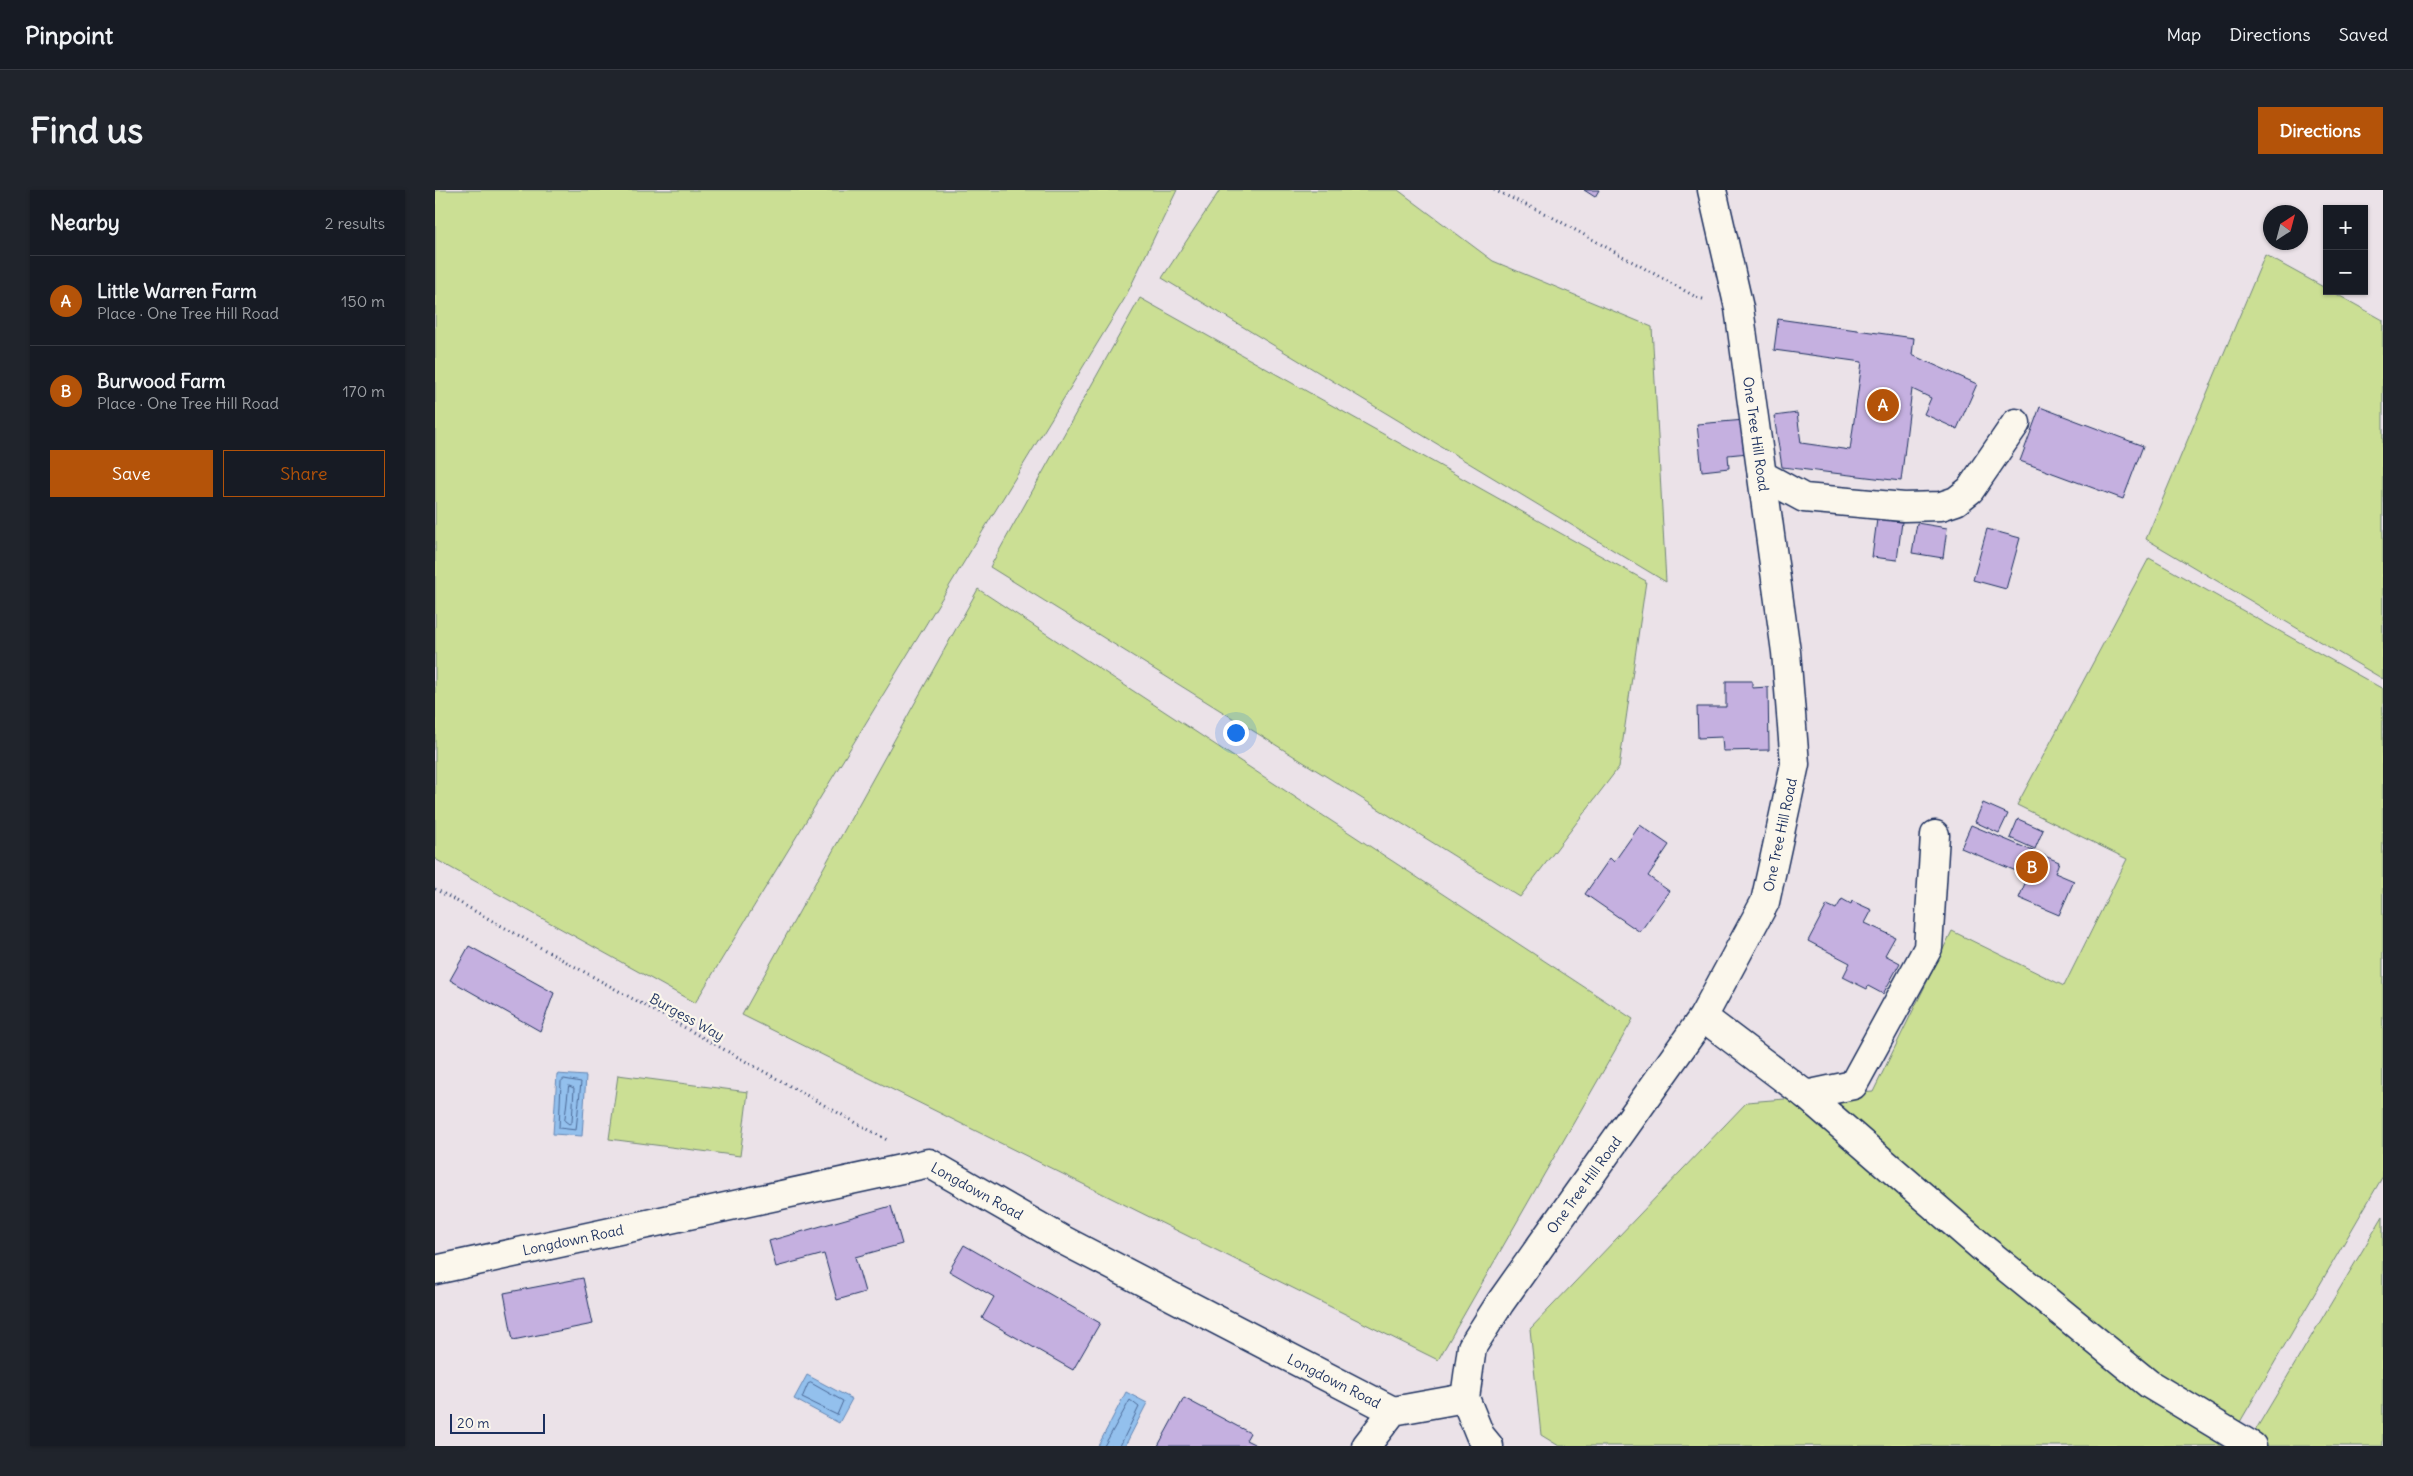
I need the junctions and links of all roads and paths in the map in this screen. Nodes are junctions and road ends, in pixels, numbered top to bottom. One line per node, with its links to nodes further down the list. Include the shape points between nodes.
1 (1494, 190): 3 (path, via 1552,217 1696,298)
2 (1712, 190): 3 (street, One Tree Hill Road)
3 (1739, 308): 5 (street, One Tree Hill Road)
4 (2016, 423): 5 (street, via 1970,490 1941,506 1904,507 1804,498)
5 (1762, 476): 8 (street, One Tree Hill Road, via 1786,652 1795,764 1765,902)
6 (1935, 834): 9 (street, via 1928,948 1853,1085)
7 (435, 889): 10 (path, Burgess Way)
8 (1703, 1018): 9 (street); 12 (street, One Tree Hill Road, via 1472,1347)
9 (1806, 1094): 16 (street, via 1985,1250 2149,1384)
10 (929, 1163): 11 (street, Longdown Road); 13 (street, Longdown Road, via 1061,1239)
11 (435, 1270)
12 (1465, 1398): 13 (street); 15 (street)
13 (1393, 1411): 14 (street)
14 (1367, 1446)
15 (1489, 1446)
16 (2252, 1446)

